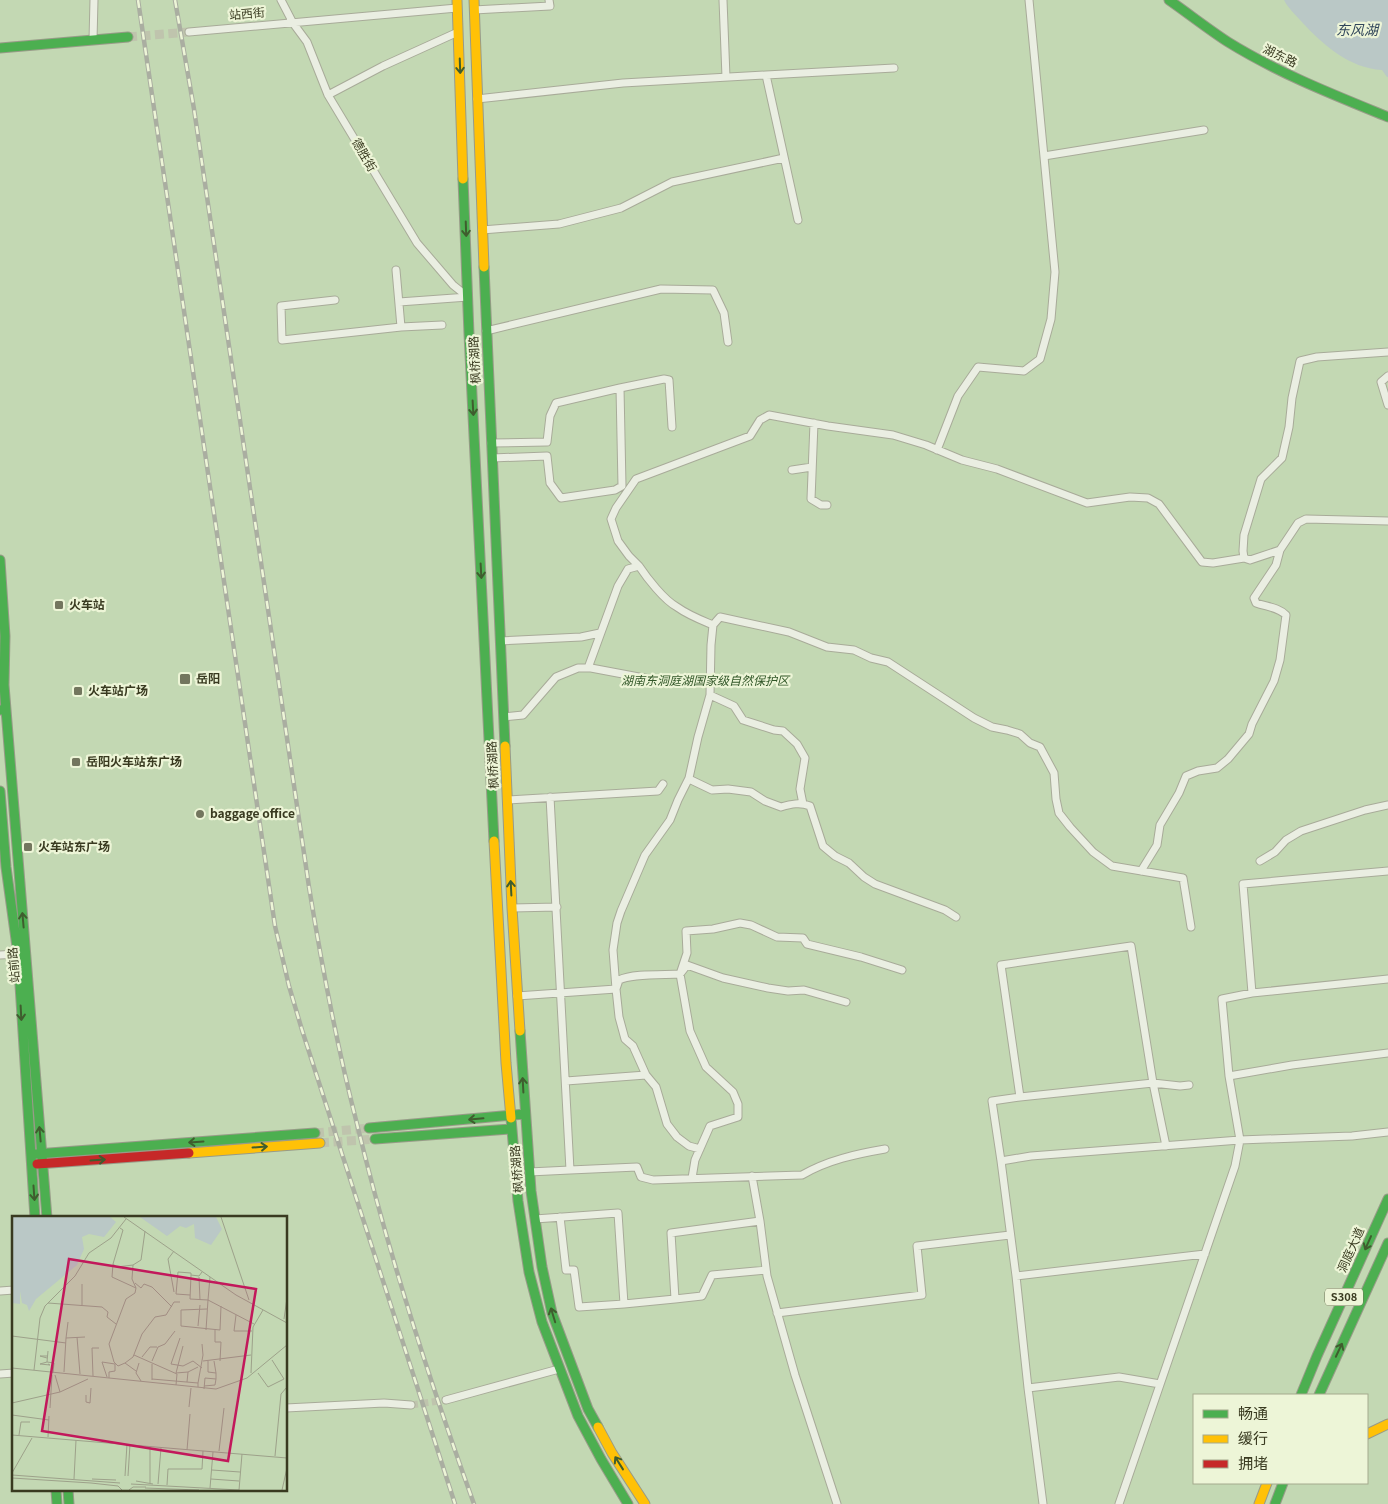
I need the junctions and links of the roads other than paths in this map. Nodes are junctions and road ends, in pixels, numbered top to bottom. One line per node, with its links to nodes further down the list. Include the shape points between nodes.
1 (94, 0): 14 (street)
2 (281, 0): 10 (street, 德胜街)
3 (474, 0): 9 (main road, 枫桥湖路)
4 (550, 0): 9 (street, via 550,6)
5 (723, 0): 18 (street)
6 (1029, 0): 23 (street)
7 (1170, 0): 21 (main road, 湖东路, via 1208,30 1261,61)
8 (457, 4): 10 (street, 站西街); 12 (main road, 枫桥湖路)
9 (474, 10): 20 (main road, 枫桥湖路)
10 (293, 23): 11 (street, 站西街); 19 (street, 德胜街, via 307,42)
11 (189, 32)
12 (458, 32): 19 (street); 28 (main road, 枫桥湖路, one-way to 28)
13 (128, 37): 14 (main road)
14 (93, 40): 15 (main road)
15 (0, 48)
16 (894, 68): 17 (street)
17 (766, 75): 18 (street); 24 (street)
18 (726, 77): 20 (street)
19 (328, 95): 28 (street, 德胜街, via 417,243 453,285)
20 (477, 99): 26 (main road, 枫桥湖路)
21 (1388, 117)
22 (1204, 130): 23 (street)
23 (1044, 156): 43 (street, via 1055,272 1051,319 1040,359 1024,371 978,366 958,396)
24 (784, 158): 25 (street); 26 (street, via 672,182 621,208 559,224)
25 (798, 220)
26 (482, 230): 33 (main road, 枫桥湖路)
27 (396, 270): 30 (street)
28 (468, 297): 30 (street); 96 (main road, 枫桥湖路, one-way to 96)
29 (335, 300): 32 (street, via 281,306 282,340)
30 (399, 302): 32 (street)
31 (442, 325): 32 (street)
32 (401, 327)
33 (486, 331): 34 (street, via 660,289 685,288 713,290 724,313); 42 (main road, 枫桥湖路)
34 (728, 342)
35 (1388, 352): 51 (street, via 1300,361 1282,458 1261,479 1244,535)
36 (1388, 376): 38 (street, via 1381,382)
37 (620, 388): 40 (street, via 669,380); 41 (street, via 556,403 550,416); 44 (street, via 622,486 615,490 561,498 550,484)
38 (1388, 405)
39 (814, 423): 43 (street, via 894,435); 46 (street); 53 (street, via 769,415 760,420 750,436 636,479 610,518 618,541)
40 (672, 427)
41 (547, 439): 42 (street, via 547,442); 44 (street)
42 (492, 443): 45 (main road, 枫桥湖路)
43 (937, 450): 51 (street, via 1087,503 1148,498 1159,504 1202,562)
44 (547, 456): 45 (street)
45 (492, 458): 56 (main road, 枫桥湖路)
46 (812, 468): 47 (street); 48 (street, via 811,499)
47 (792, 470)
48 (827, 505)
49 (1388, 521): 50 (street, via 1306,519 1298,523)
50 (1280, 550): 51 (street, via 1250,560); 72 (street, via 1276,565 1254,598 1256,603 1280,609 1286,614 1274,681 1249,734 1228,758 1217,768 1186,776 1160,825 1157,845)
51 (1244, 558)
52 (0, 560): 59 (main road, 站前路, via 5,636)
53 (639, 566): 54 (street, via 675,607); 55 (street, via 628,569 618,586)
54 (713, 624): 60 (street); 72 (street, via 720,617 789,632 827,647 854,650 888,662 974,718 992,727 1020,734 1040,747 1047,757 1054,773 1060,813 1070,827 1093,852 1112,866)
55 (600, 633): 56 (street); 57 (street)
56 (500, 641): 62 (main road, 枫桥湖路)
57 (588, 668): 58 (street); 62 (street, via 556,676 523,715)
58 (660, 681)
59 (2, 685): 61 (main road, 站前路)
60 (710, 694): 63 (street); 68 (street, via 734,706 743,720 783,731 797,744 805,758 800,789)
61 (3, 709): 107 (main road, 站前路, one-way to 61)
62 (504, 717): 67 (main road, 枫桥湖路)
63 (688, 779): 68 (street, via 712,790 751,792 781,807); 83 (street, via 670,820 646,855 621,911 613,950)
64 (663, 784): 66 (street, via 658,791)
65 (0, 791): 71 (main road, 站前路)
66 (550, 797): 67 (street); 74 (street)
67 (507, 800): 75 (main road, 枫桥湖路, one-way to 67)
68 (803, 804): 76 (street, via 810,806 823,846 835,856 875,884)
69 (1388, 805): 70 (street, via 1301,831)
70 (1260, 861)
71 (3, 867): 78 (main road, 站前路)
72 (1141, 871): 77 (street, via 1183,878)
73 (1388, 871): 85 (street, via 1243,884)
74 (556, 907): 75 (street); 84 (street)
75 (512, 908): 86 (main road, 枫桥湖路)
76 (956, 917)
77 (1190, 927)
78 (18, 954): 79 (street); 108 (main road, 站前路, one-way to 108)
79 (0, 955)
80 (902, 970): 81 (street, via 807,944 802,938 776,937 740,923 686,931 687,953)
81 (680, 974): 83 (street, via 624,978 619,980); 87 (street, via 687,965 723,978 788,991 804,990); 105 (street, via 690,1031 697,1048 706,1067 733,1092 738,1104 738,1117 710,1126)
82 (1388, 978): 85 (street)
83 (616, 989): 84 (street); 89 (street, via 625,1039 633,1046)
84 (561, 993): 86 (street); 91 (street)
85 (1252, 993): 90 (street, via 1222,999)
86 (518, 996): 95 (main road, 枫桥湖路, one-way to 86)
87 (846, 1002)
88 (1388, 1053): 90 (street, via 1292,1064)
89 (646, 1075): 91 (street); 105 (street, via 656,1087 667,1124 677,1137)
90 (1229, 1076): 102 (street)
91 (566, 1081): 112 (street)
92 (1153, 1083): 93 (street); 94 (street); 94 (street, via 1131,946 1001,966); 104 (street)
93 (1189, 1085)
94 (1020, 1097): 109 (street, via 992,1101)
95 (525, 1114): 96 (main road); 113 (main road, 枫桥湖路)
96 (510, 1116): 97 (main road, one-way to 97); 98 (main road, 枫桥湖路)
97 (370, 1128)
98 (511, 1129): 101 (main road); 130 (main road, 枫桥湖路, via 529,1272 542,1322)
99 (1388, 1132): 102 (street)
100 (315, 1133): 107 (main road, one-way to 107)
101 (375, 1140)
102 (1240, 1140): 104 (street); 124 (street, via 1235,1166)
103 (320, 1143): 111 (main road, one-way to 103)
104 (1166, 1146): 109 (street)
105 (700, 1149): 115 (street)
106 (885, 1149): 114 (street, via 847,1156 802,1175)
107 (42, 1153): 108 (main road); 111 (main road, 站前路)
108 (30, 1154): 110 (main road, 站前路)
109 (1001, 1161): 122 (street)
110 (32, 1164): 111 (main road); 117 (main road, 站前路, one-way to 117)
111 (42, 1164): 118 (main road, 站前路)
112 (570, 1170): 113 (street); 115 (street, via 637,1167 641,1177 653,1180)
113 (530, 1172): 120 (main road, 枫桥湖路)
114 (752, 1176): 115 (street); 121 (street)
115 (692, 1178)
116 (1388, 1199): 133 (main road, 洞庭大道 / S308, one-way to 133)
117 (36, 1216)
118 (47, 1216)
119 (560, 1217): 120 (street); 128 (street, via 566,1270 574,1270 579,1307); 128 (street, via 618,1213)
120 (535, 1219): 143 (main road, 枫桥湖路, one-way to 120, via 588,1409 552,1313)
121 (760, 1221): 125 (street); 127 (street, via 671,1233)
122 (1010, 1235): 126 (street); 129 (street, via 917,1246 922,1295)
123 (1388, 1243): 134 (main road, S308, one-way to 123)
124 (1205, 1254): 126 (street); 131 (street)
125 (766, 1270): 127 (street, via 712,1275 702,1296); 129 (street)
126 (1016, 1276): 132 (street)
127 (675, 1299): 128 (street)
128 (624, 1304)
129 (777, 1313): 144 (street)
130 (560, 1369): 135 (street); 142 (main road, 枫桥湖路, via 578,1416)
131 (1160, 1384): 132 (street, via 1119,1377); 146 (street)
132 (1028, 1388): 145 (street)
133 (1301, 1394)
134 (1319, 1394)
135 (446, 1400)
136 (411, 1405): 137 (street, via 384,1403)
137 (288, 1408)
138 (1388, 1424): 139 (main road)
139 (1368, 1434)
140 (1267, 1484): 147 (main road)
141 (1283, 1484): 148 (main road)
142 (628, 1504)
143 (645, 1504)
144 (837, 1504)
145 (1043, 1504)
146 (1119, 1504)
147 (1259, 1504)
148 (1275, 1504)

